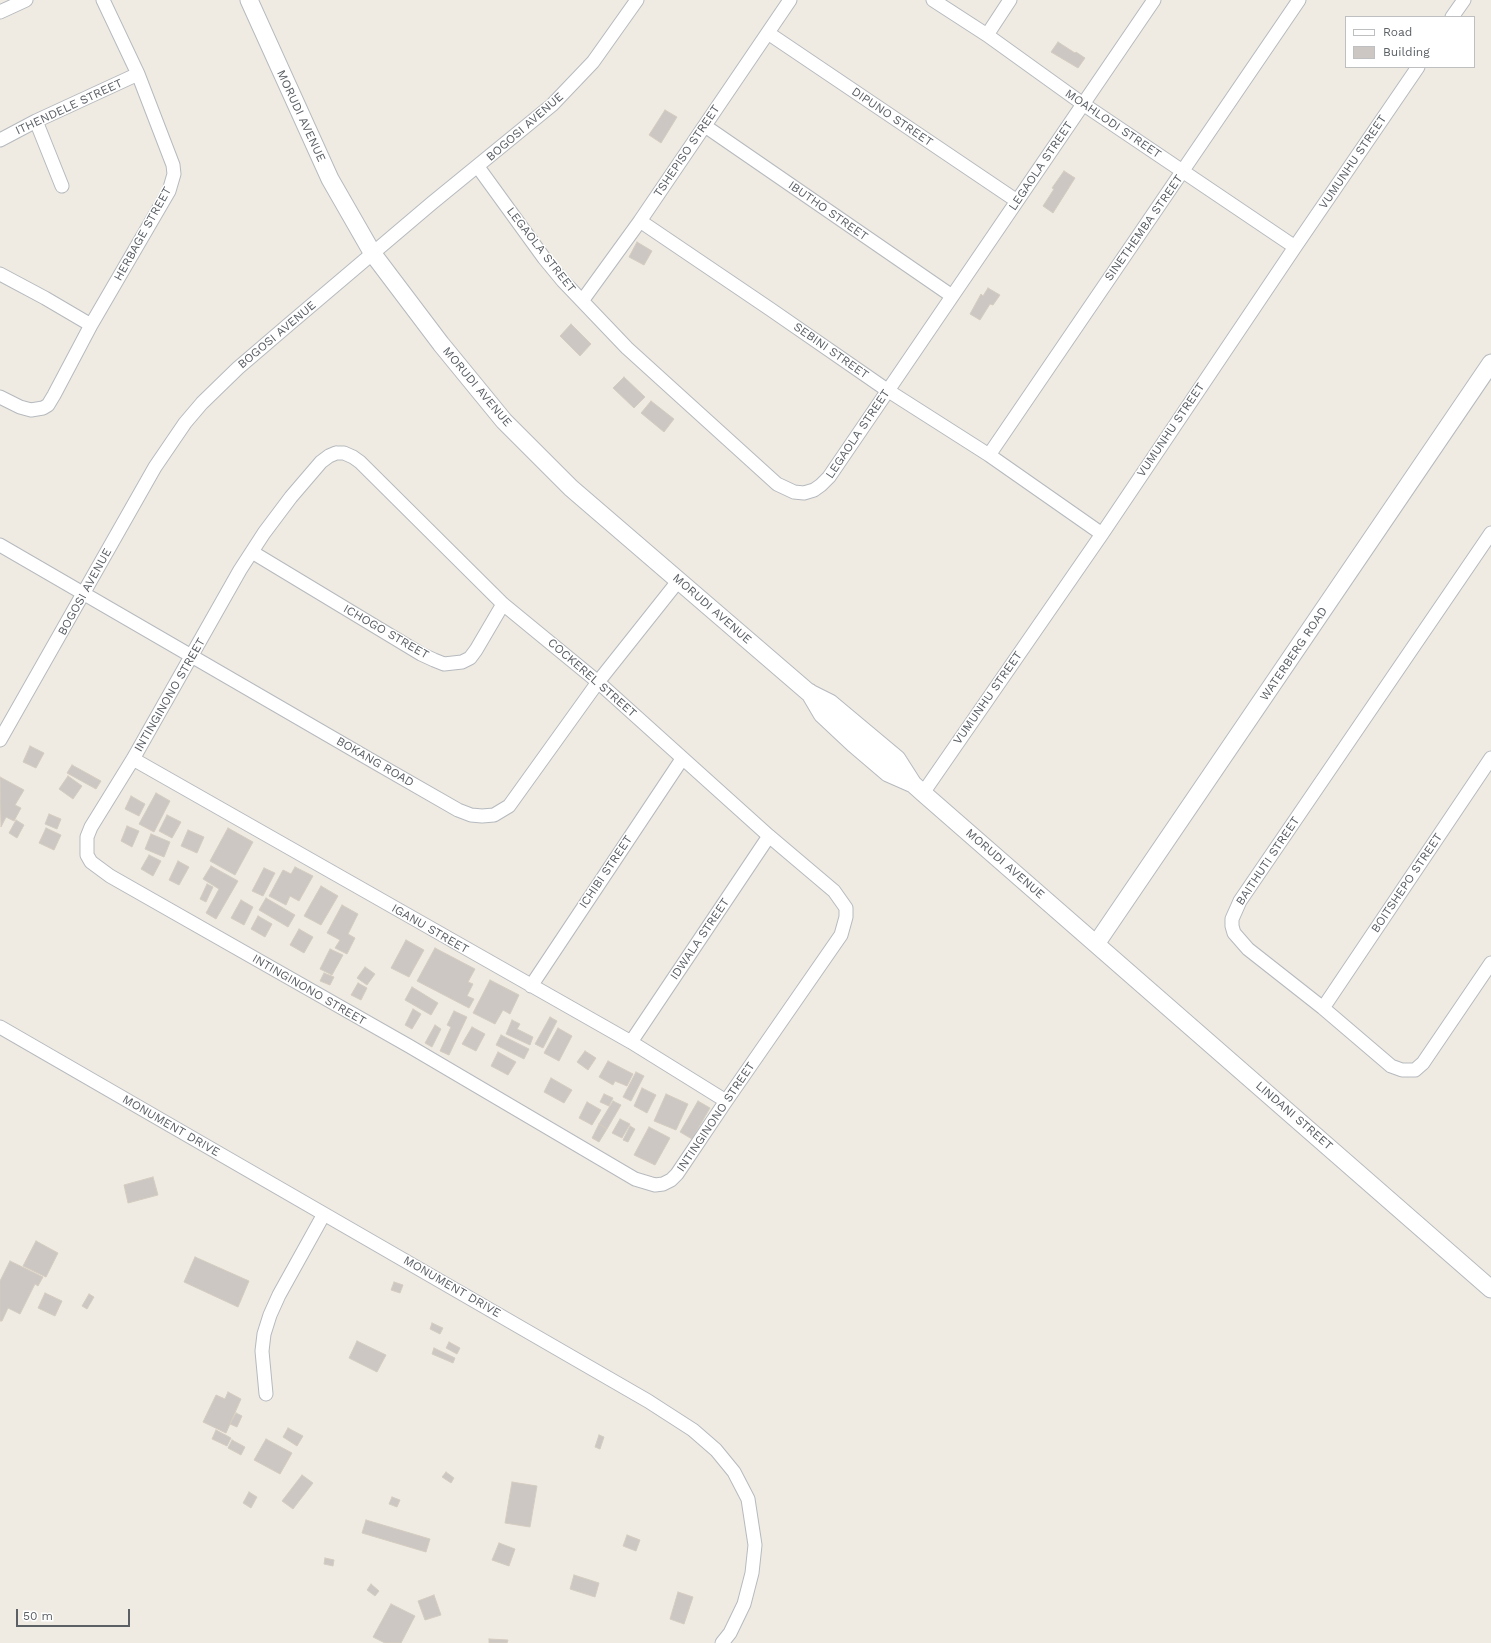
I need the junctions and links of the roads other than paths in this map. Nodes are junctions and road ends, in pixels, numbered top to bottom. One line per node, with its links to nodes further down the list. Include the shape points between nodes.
1 (26, 0): 11 (street)
2 (103, 0): 16 (street, HERBAGE STREET)
3 (249, 0): 27 (street, MORUDI AVENUE, via 330,179)
4 (637, 0): 21 (street, BOGOSI AVENUE, via 611,38 573,84 530,125)
5 (790, 0): 13 (street, TSHEPISO STREET)
6 (933, 0): 14 (street, MOAHLODI STREET)
7 (1010, 0): 14 (street)
8 (1154, 0): 17 (street, LEGAOLA STREET)
9 (1299, 0): 22 (street, SINETHEMBA STREET)
10 (1464, 0): 12 (street)
11 (0, 12)
12 (1453, 16)
13 (768, 32): 19 (street, TSHEPISO STREET); 24 (street, DIPUNO STREET)
14 (987, 35): 17 (street, MOAHLODI STREET)
15 (1417, 68): 26 (street, VUMUNHU STREET)
16 (138, 74): 18 (street, ITHENDELE STREET); 31 (street, HERBAGE STREET, via 174,165 174,174 169,191)
17 (1083, 104): 22 (street, MOAHLODI STREET); 24 (street, LEGAOLA STREET)
18 (36, 121): 20 (street, ITHENDELE STREET); 23 (street)
19 (705, 126): 25 (street, TSHEPISO STREET); 29 (street, IBUTHO STREET)
20 (0, 140)
21 (478, 167): 27 (street, BOGOSI AVENUE); 30 (street, LEGAOLA STREET, via 544,258)
22 (1183, 171): 26 (street, MOAHLODI STREET); 36 (street, SINETHEMBA STREET)
23 (62, 186)
24 (1017, 201): 29 (street, LEGAOLA STREET)
25 (640, 221): 30 (street, TSHEPISO STREET); 33 (street, SEBINI STREET)
26 (1294, 247): 38 (street, VUMUNHU STREET)
27 (373, 254): 41 (street, MORUDI AVENUE, via 504,421 572,488); 42 (street, BOGOSI AVENUE, via 238,368 185,423 155,467)
28 (0, 274): 31 (street)
29 (952, 296): 33 (street, LEGAOLA STREET)
30 (582, 301): 33 (street, LEGAOLA STREET, via 627,348 772,478 794,492 814,490 829,478)
31 (91, 325): 34 (street, HERBAGE STREET, via 48,405 31,410)
32 (1491, 363): 53 (street, WATERBERG ROAD)
33 (887, 390): 36 (street, SEBINI STREET)
34 (0, 397)
35 (336, 453): 40 (street, INTINGINONO STREET, via 321,462 276,516); 43 (street, COCKEREL STREET, via 353,457 360,462)
36 (988, 455): 38 (street, SEBINI STREET)
37 (1491, 533): 56 (street, BAITHUTI STREET, via 1235,910 1232,926 1240,941)
38 (1102, 534): 50 (street, VUMUNHU STREET)
39 (0, 545): 42 (street, BOKANG ROAD)
40 (252, 552): 43 (street, ICHOGO STREET, via 421,654 444,664 462,662 470,658); 44 (street, INTINGINONO STREET)
41 (679, 580): 45 (street, BOKANG ROAD); 50 (street, MORUDI AVENUE, via 808,692 822,714 854,744 888,772)
42 (84, 594): 44 (street, BOKANG ROAD); 46 (street, BOGOSI AVENUE)
43 (503, 604): 45 (street, COCKEREL STREET)
44 (192, 656): 45 (street, BOKANG ROAD, via 452,806 471,815 482,816 494,815 509,806); 48 (street, INTINGINONO STREET)
45 (598, 682): 49 (street, COCKEREL STREET)
46 (0, 740)
47 (1491, 758): 56 (street, BOITSHEPO STREET)
48 (133, 759): 55 (street, IGANU STREET); 59 (street, INTINGINONO STREET, via 91,827 87,837 87,855 91,862 110,876 409,1046 635,1179 654,1185 670,1180 677,1174)
49 (682, 759): 51 (street, COCKEREL STREET); 55 (street, ICHIBI STREET)
50 (918, 789): 53 (street, MORUDI AVENUE)
51 (769, 836): 52 (street, COCKEREL STREET, via 834,891); 58 (street, IDWALA STREET)
52 (846, 908): 59 (street, INTINGINONO STREET, via 841,935)
53 (1096, 944): 61 (street, LINDANI STREET)
54 (1491, 963): 56 (street, BAITHUTI STREET, via 1423,1063 1415,1070 1402,1070 1391,1066)
55 (531, 986): 58 (street, IGANU STREET)
56 (1323, 1008)
57 (0, 1027): 60 (street, MONUMENT DRIVE)
58 (631, 1042): 59 (street, IGANU STREET)
59 (726, 1101)
60 (324, 1214): 62 (street, via 279,1295 268,1321 262,1351); 63 (street, MONUMENT DRIVE, via 648,1401 693,1430 716,1450 734,1472 748,1499 756,1545 744,1604 730,1633)
61 (1491, 1289)
62 (266, 1394)
63 (722, 1643)

